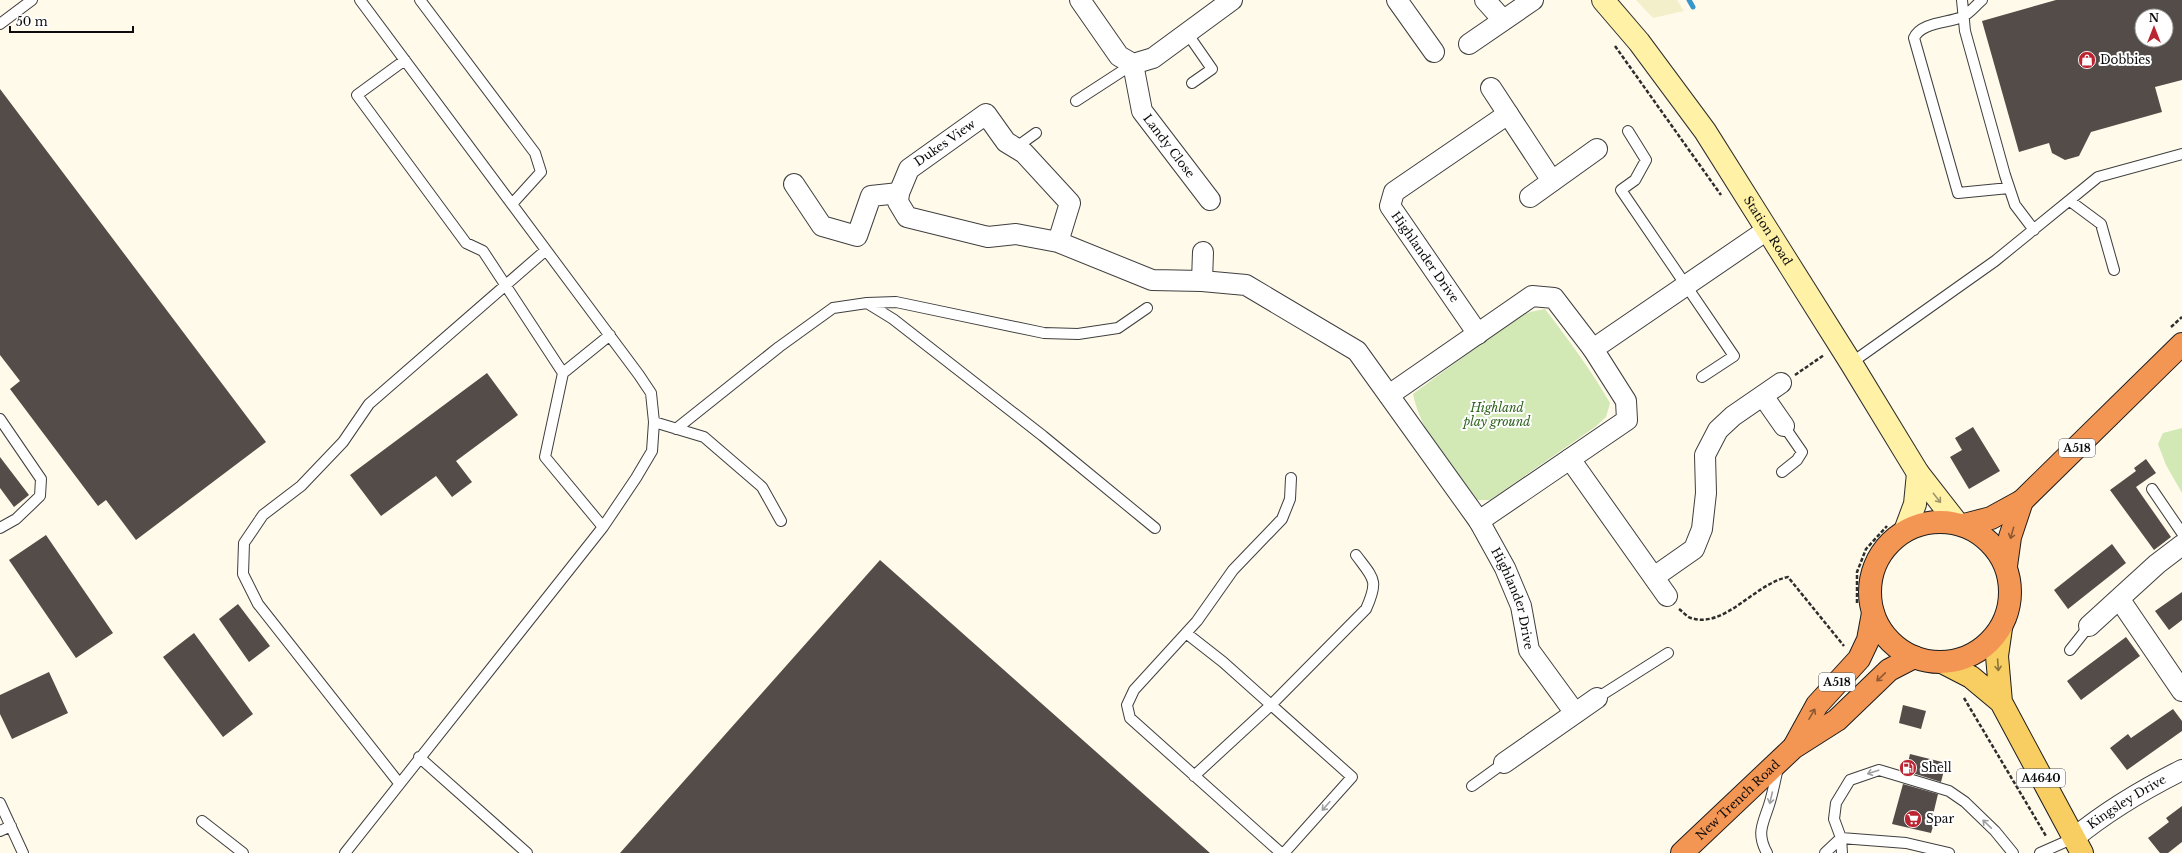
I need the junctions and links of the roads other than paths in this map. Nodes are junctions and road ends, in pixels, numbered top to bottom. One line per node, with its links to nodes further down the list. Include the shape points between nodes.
1 (32, 0): 14 (lane)
2 (360, 0): 18 (lane)
3 (420, 0): 36 (lane, via 535,154 541,172)
4 (1080, 0): 19 (street, via 1119,56)
5 (1232, 0): 15 (street)
6 (1397, 0): 17 (street)
7 (1485, 0): 13 (street)
8 (1533, 0): 13 (street)
9 (1603, 0): 37 (street, Station Road, via 1639,42 1687,106)
10 (1962, 0): 12 (lane)
11 (1982, 0): 12 (lane)
12 (1964, 16): 31 (lane, via 1965,31); 31 (lane, via 1924,28 1914,38 1958,193)
13 (1503, 20): 16 (street)
14 (0, 24)
15 (1187, 33): 19 (street, via 1153,58); 20 (lane, via 1212,69)
16 (1470, 44)
17 (1434, 52)
18 (405, 60): 36 (lane); 44 (lane, via 356,95 466,243 483,251)
19 (1133, 64): 22 (lane); 34 (street, Landy Close, via 1142,112)
20 (1192, 83)
21 (1492, 88): 23 (street)
22 (1076, 101)
23 (1508, 114): 29 (street); 48 (street, Highlander Drive, via 1394,192 1390,206)
24 (1628, 131): 45 (lane, via 1646,160 1635,180 1621,190)
25 (1036, 133): 26 (lane)
26 (1015, 148): 32 (street, Dukes View, via 1006,142 986,114 909,169); 39 (street, Dukes View, via 1024,153 1070,203)
27 (1597, 149): 29 (street)
28 (2182, 154): 35 (lane, via 2098,177)
29 (1552, 181): 33 (street)
30 (794, 184): 32 (street, via 822,226 857,236 871,196)
31 (2009, 188): 38 (lane, via 2015,205)
32 (899, 193): 39 (street, via 898,202 907,217 988,237 1016,234)
33 (1530, 197)
34 (1210, 200)
35 (2070, 201): 38 (lane); 42 (lane, via 2101,224)
36 (512, 204): 40 (lane)
37 (1767, 230): 45 (street); 52 (street, Station Road)
38 (2034, 230): 52 (lane, via 1995,261)
39 (1058, 242): 43 (street, via 1152,280)
40 (546, 250): 44 (lane); 49 (lane)
41 (1203, 252): 43 (street)
42 (2114, 270)
43 (1202, 281): 56 (street, Highlander Drive, via 1246,285 1357,351)
44 (506, 285): 53 (lane); 99 (lane, via 369,404 343,442 301,486 263,515 244,543 243,574 258,604)
45 (1686, 285): 51 (street); 54 (lane, via 1734,356)
46 (866, 303): 47 (lane, via 896,302 1044,333 1078,334 1118,328); 61 (lane, via 833,308 779,347); 74 (lane, via 900,324)
47 (1147, 308)
48 (1478, 334): 51 (street, via 1532,296 1554,298); 56 (street)
49 (610, 335): 53 (lane); 59 (lane, via 651,393)
50 (2174, 339): 67 (highway, A518)
51 (1592, 349): 62 (street, via 1626,401 1627,420)
52 (1841, 361): 64 (street, Station Road)
53 (563, 373): 72 (lane, via 545,458)
54 (1702, 377)
55 (1781, 383): 57 (street)
56 (1389, 395): 68 (street, Highlander Drive)
57 (1763, 396): 60 (street); 78 (street, via 1733,416 1718,430 1705,455 1702,530 1694,549)
58 (0, 419): 73 (lane, via 41,479 40,496 16,519)
59 (654, 422): 61 (lane); 72 (lane, via 652,451)
60 (1784, 426): 63 (lane, via 1802,452 1797,460)
61 (676, 429): 69 (lane, via 704,437 762,487)
62 (1570, 459): 68 (street); 78 (street)
63 (1782, 472)
64 (1918, 473): 70 (street, Station Road, one-way to 70); 71 (street, via 1916,504)
65 (1291, 478): 84 (lane, via 1290,499 1282,519 1233,570)
66 (2152, 489): 75 (lane)
67 (2022, 501): 70 (highway, A518, via 1991,518); 77 (highway, A518, one-way to 77, via 2010,537)
68 (1479, 521): 93 (street, Highlander Drive, via 1522,606 1530,650)
69 (781, 522)
70 (1961, 524): 71 (highway, via 1939,521); 77 (highway, via 1982,535 1996,548)
71 (1898, 526): 81 (highway, via 1878,558)
72 (603, 527): 95 (lane)
73 (0, 528)
74 (1155, 528)
75 (2181, 544): 80 (street)
76 (1356, 555): 92 (lane, via 1372,576 1374,591 1366,609)
77 (2006, 566): 83 (highway, via 2011,587 2009,608)
78 (1654, 577): 79 (street)
79 (1667, 596)
80 (2120, 600): 82 (street); 89 (street)
81 (1865, 610): 87 (highway, via 1896,647); 94 (highway, New Trench Road / A518, one-way to 81, via 1817,705 1859,659 1868,640)
82 (2089, 626): 85 (lane)
83 (2001, 628): 88 (highway, via 1986,646 1965,658); 91 (main road, A4640, one-way to 91, via 1997,656)
84 (1186, 633): 92 (lane); 98 (lane, via 1134,690 1127,705 1130,718)
85 (2070, 650)
86 (1668, 653): 90 (lane)
87 (1914, 657): 88 (highway); 94 (highway, New Trench Road / A518, one-way to 94, via 1889,670 1837,720)
88 (1942, 662): 91 (main road, A4640, via 1971,677)
89 (2182, 691)
90 (1597, 698): 93 (street)
91 (2001, 702): 106 (main road, A4640)
92 (1271, 705): 98 (lane); 111 (lane, one-way to 111, via 1352,777)
93 (1575, 714): 96 (street)
94 (1786, 754): 112 (highway, New Trench Road / A518); 113 (lane, one-way to 113, via 1762,823 1762,844)
95 (419, 757): 99 (lane); 110 (lane)
96 (1504, 763): 100 (lane)
97 (2182, 770): 106 (street, Kingsley Drive, via 2151,785 2094,822)
98 (1194, 776): 111 (lane)
99 (399, 783): 109 (lane)
100 (1472, 786)
101 (0, 804): 103 (lane)
102 (202, 821): 108 (lane)
103 (10, 826): 104 (lane); 107 (lane)
104 (0, 831)
105 (1841, 838): 114 (lane); 115 (lane); 116 (lane, via 1906,843); 117 (lane, one-way to 105, via 1995,831 1950,791 1879,770 1850,780 1836,803 1834,820)
106 (2078, 846): 118 (lane)
107 (23, 853)
108 (243, 853)
109 (345, 853)
110 (527, 853)
111 (1282, 853)
112 (1682, 853)
113 (1767, 853)
114 (1825, 853)
115 (1842, 853)
116 (1949, 853)
117 (2013, 853)
118 (2040, 853)

